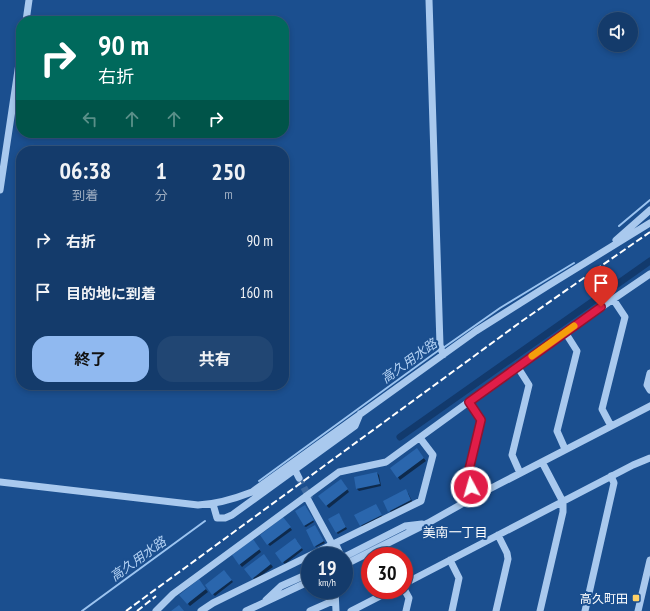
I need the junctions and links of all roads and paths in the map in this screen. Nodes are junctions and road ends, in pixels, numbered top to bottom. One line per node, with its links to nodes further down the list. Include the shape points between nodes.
1 (29, 0): 3 (street)
2 (429, 0): 12 (street)
3 (27, 16)
4 (16, 83): 5 (street)
5 (0, 190)
6 (650, 210): 8 (street)
7 (650, 223): 8 (street)
8 (601, 254): 12 (street)
9 (650, 274): 10 (street)
10 (613, 299): 11 (street); 19 (street, via 625,317 602,409)
11 (565, 332): 13 (street); 21 (street, via 578,351 557,431)
12 (441, 350): 18 (street)
13 (517, 366): 16 (street); 25 (street, via 529,385 512,455)
14 (650, 373): 15 (street, via 647,385)
15 (650, 390)
16 (469, 402): 20 (street); 30 (street, via 481,420 467,478)
17 (650, 406): 19 (street)
18 (360, 414): 24 (street, via 355,426); 32 (street, via 252,492)
19 (611, 426): 21 (street)
20 (420, 438): 29 (street, via 386,462 339,472); 35 (street, via 433,455 421,501)
21 (566, 449): 23 (street)
22 (650, 458): 26 (street)
23 (542, 462): 25 (street); 31 (street)
24 (294, 470): 27 (street); 32 (street, via 225,518 217,518)
25 (520, 473): 30 (street)
26 (611, 476): 31 (street); 57 (street, via 614,483)
27 (299, 478)
28 (0, 482): 32 (street, via 198,505)
29 (306, 496): 35 (street); 47 (street, via 173,594)
30 (476, 496): 33 (street)
31 (563, 502): 34 (street); 56 (street, via 563,512)
32 (213, 504)
33 (428, 523): 36 (street, via 405,526); 37 (street)
34 (498, 535): 38 (street); 55 (street, via 508,559)
35 (334, 546): 48 (street)
36 (353, 552)
37 (353, 560)
38 (450, 560): 41 (street); 54 (street, via 459,578)
39 (650, 560): 58 (street)
40 (301, 577): 46 (street, via 281,586)
41 (413, 579)
42 (301, 585): 46 (street)
43 (374, 599): 52 (street)
44 (409, 599): 53 (street)
45 (335, 600): 50 (street); 51 (street)
46 (260, 605): 49 (street)
47 (156, 611)
48 (202, 611)
49 (248, 611)
50 (311, 611)
51 (336, 611)
52 (351, 611)
53 (406, 611)
54 (452, 611)
55 (496, 611)
56 (540, 611)
57 (585, 611)
58 (638, 611)

